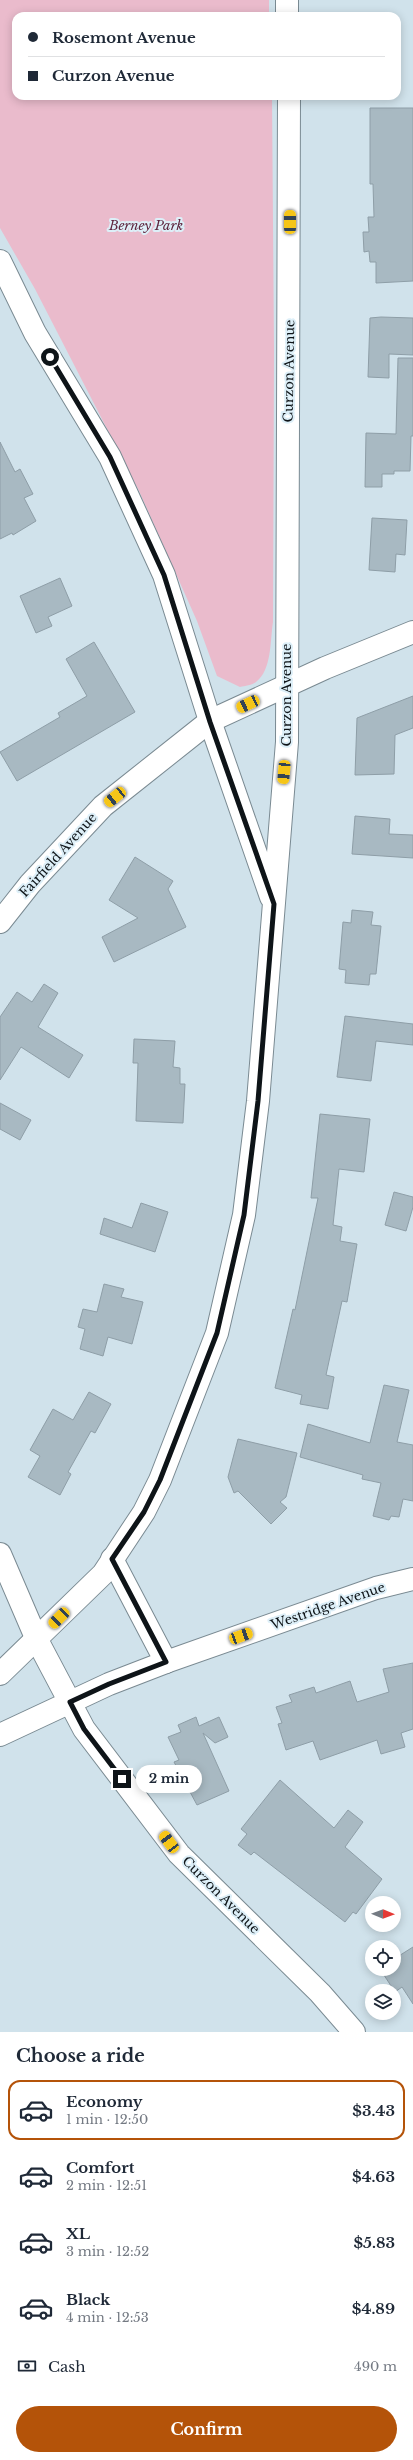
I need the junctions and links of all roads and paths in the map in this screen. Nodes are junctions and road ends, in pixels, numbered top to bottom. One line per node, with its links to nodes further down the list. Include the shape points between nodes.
1 (286, 0): 2 (street)
2 (287, 12)
3 (290, 100): 6 (street, Curzon Avenue)
4 (0, 261): 7 (street, via 35,333 110,457 164,575)
5 (413, 632): 6 (street, Fairfield Avenue)
6 (286, 686): 7 (street, Fairfield Avenue); 8 (street, Curzon Avenue, via 286,742)
7 (210, 722): 8 (street); 9 (street, Fairfield Avenue, via 103,806 30,884)
8 (274, 904): 11 (street, Curzon Avenue, via 258,1101 244,1215 217,1333 160,1480 144,1512)
9 (0, 922)
10 (0, 1554): 13 (street)
11 (112, 1559): 13 (street, Curzon Avenue, via 103,1574); 14 (street)
12 (413, 1579): 14 (street, Westridge Avenue, via 376,1588)
13 (38, 1640): 15 (street); 16 (street, Curzon Avenue)
14 (166, 1662): 16 (street, Westridge Avenue)
15 (0, 1674)
16 (70, 1702): 17 (street, Westridge Avenue); 18 (street, Curzon Avenue, via 84,1729 179,1854 320,1993)
17 (0, 1735)
18 (354, 2032)

